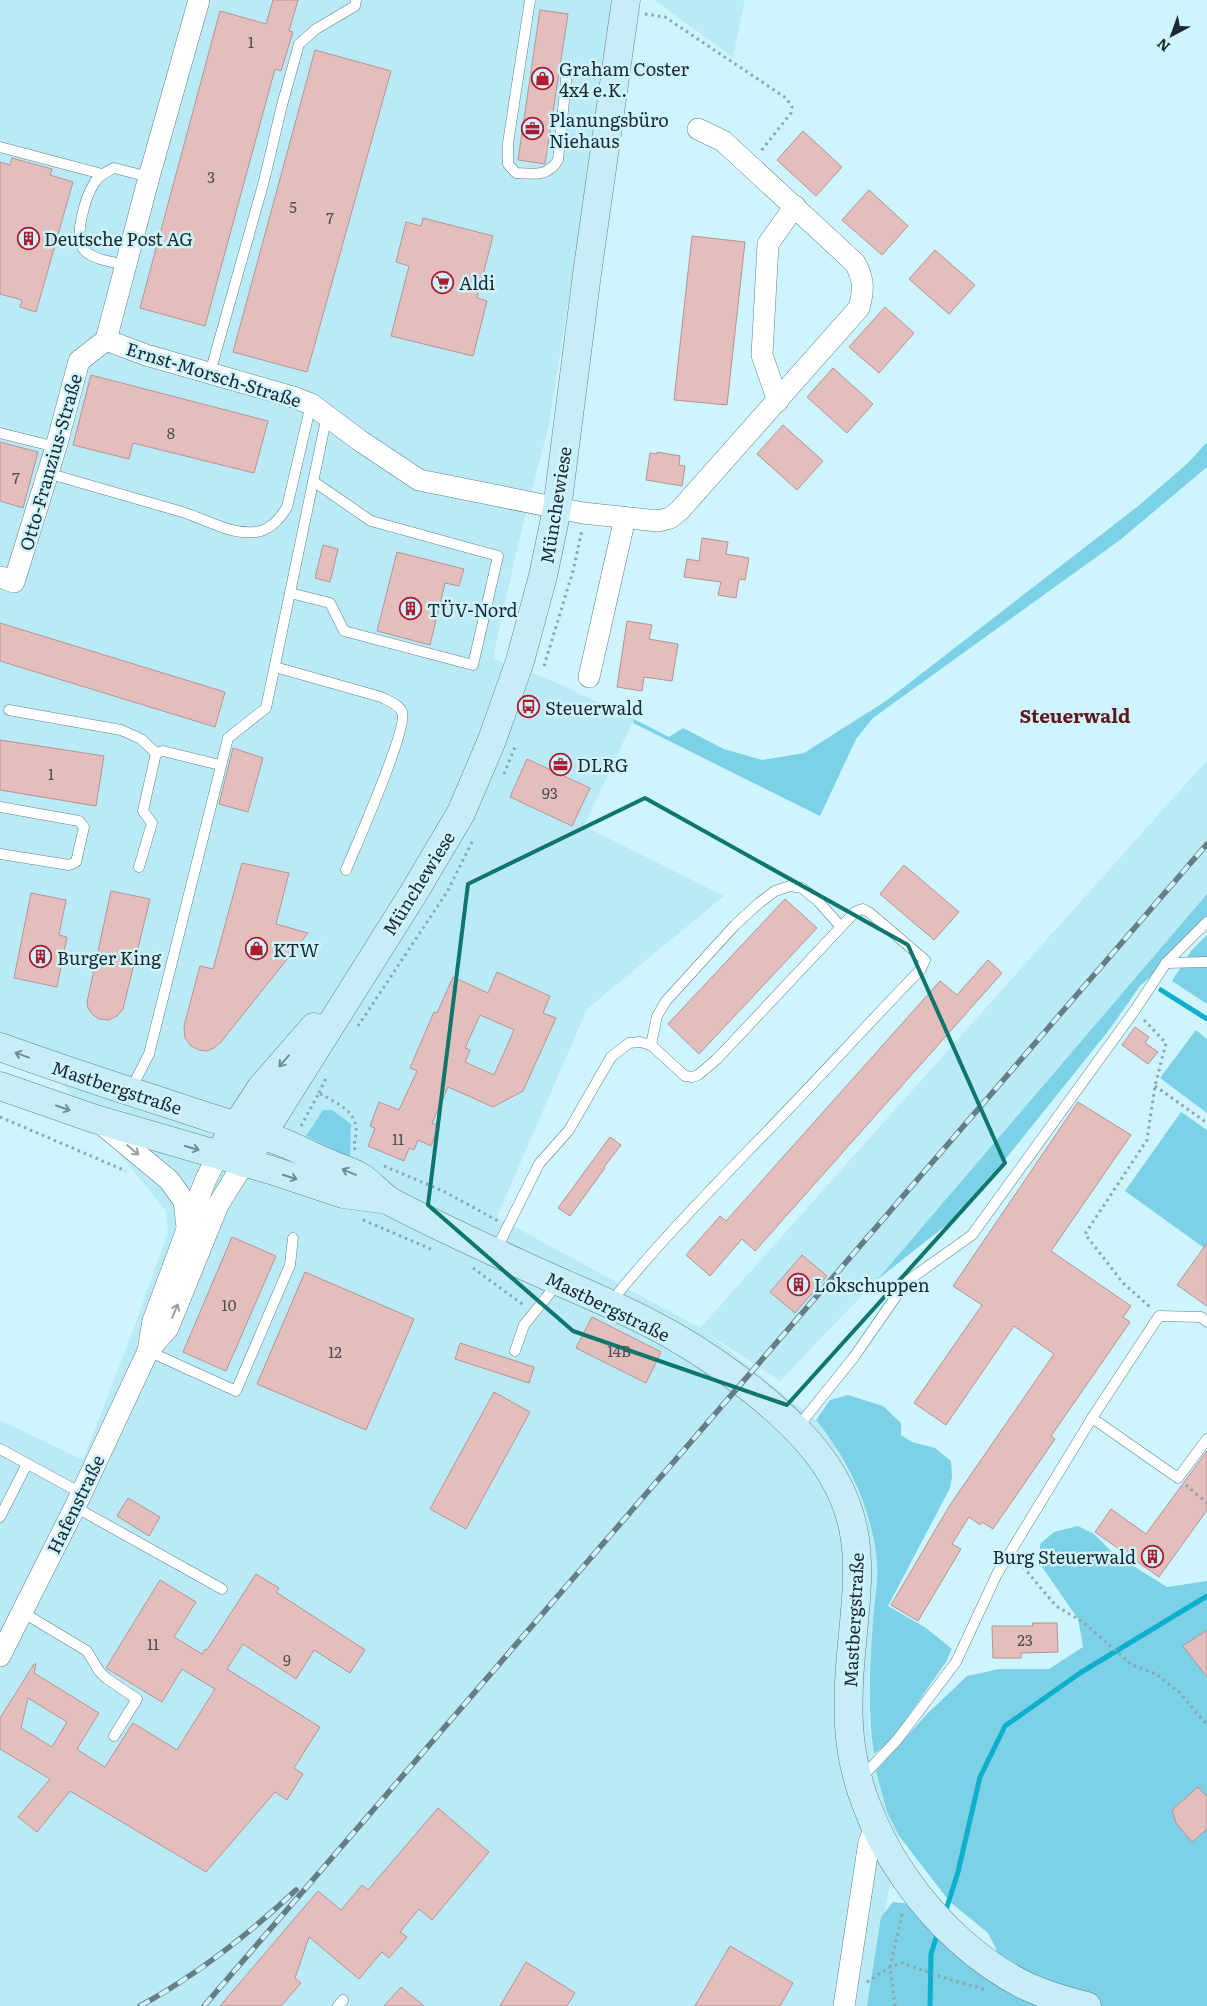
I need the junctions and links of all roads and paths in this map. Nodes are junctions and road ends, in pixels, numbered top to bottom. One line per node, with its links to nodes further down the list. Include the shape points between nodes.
1 (199, 0): 10 (street, Ernst-Morsch-Straße)
2 (356, 0): 14 (lane, via 355,6 316,29 299,44)
3 (530, 0): 5 (lane, via 508,143 508,164 516,173 543,174 558,160)
4 (635, 7): 8 (path, via 665,17 786,98 792,107 791,113); 21 (main road, Münchewiese, via 587,274)
5 (567, 71)
6 (698, 129): 8 (street, Ernst-Morsch-Straße, via 723,141)
7 (0, 147): 9 (lane)
8 (750, 165): 11 (street, Ernst-Morsch-Straße)
9 (102, 174): 10 (lane, via 114,168); 12 (lane, via 92,190 79,228 80,246 86,253)
10 (149, 177): 12 (street, Ernst-Morsch-Straße)
11 (794, 206): 15 (street, via 768,244 762,355); 15 (street, Ernst-Morsch-Straße, via 855,263 862,277 863,293 859,308)
12 (126, 265): 13 (street, Ernst-Morsch-Straße)
13 (106, 340): 14 (street, Ernst-Morsch-Straße); 18 (street, Otto-Franzius-Straße, via 79,361)
14 (210, 373): 16 (street, Ernst-Morsch-Straße, via 293,397)
15 (778, 401): 22 (street, Ernst-Morsch-Straße, via 670,518 658,521)
16 (319, 409): 19 (lane, via 287,506 278,520 264,530 244,532 223,527 182,511); 20 (lane); 21 (street, Ernst-Morsch-Straße, via 419,480)
17 (0, 433): 18 (lane)
18 (56, 447): 19 (street, Otto-Franzius-Straße)
19 (47, 473): 23 (street, Otto-Franzius-Straße, via 14,582)
20 (313, 481): 24 (lane); 24 (lane, via 371,521 498,556 473,665 344,631 330,603)
21 (557, 509): 22 (street, Ernst-Morsch-Straße); 38 (main road, Münchewiese, via 520,661 477,777 441,849)
22 (625, 518): 26 (street)
23 (0, 577)
24 (290, 593): 25 (lane)
25 (275, 667): 29 (lane, via 266,708 228,738); 33 (lane, via 381,697 402,712 396,746)
26 (589, 677)
27 (9, 710): 28 (lane, via 121,730 141,739)
28 (156, 753): 29 (lane, via 163,751); 32 (lane, via 143,811 152,823)
29 (220, 765): 44 (lane, via 149,1054)
30 (0, 807): 31 (lane, via 79,821 84,827 76,862 69,865)
31 (0, 854)
32 (139, 867)
33 (346, 870)
34 (1207, 922): 37 (lane)
35 (841, 927): 40 (lane, via 717,1059 698,1075 685,1076); 40 (lane, via 802,888 790,886 775,891 735,925 666,1001 657,1016); 64 (lane, via 855,912 863,909 925,960 921,969 699,1200)
36 (1207, 962): 37 (lane)
37 (1166, 963): 39 (lane)
38 (363, 972): 48 (main road, Münchewiese, one-way to 48, via 260,1088); 49 (main road, Münchewiese)
39 (1135, 1010): 43 (path, via 1166,1044); 71 (lane, via 972,1235 906,1282 854,1357)
40 (652, 1045): 57 (lane, via 629,1043 611,1056 569,1130 539,1164)
41 (0, 1047): 44 (main road, Mastbergstraße, one-way to 41)
42 (0, 1086): 46 (main road, Mastbergstraße, one-way to 46)
43 (1155, 1086): 47 (path); 66 (path, via 1148,1140 1085,1234 1123,1283)
44 (130, 1092): 48 (main road, Mastbergstraße)
45 (0, 1117): 54 (path)
46 (95, 1119): 52 (main road, Mastbergstraße, one-way to 52); 58 (street, Hafenstraße, one-way to 58, via 169,1180 184,1201)
47 (1207, 1123)
48 (234, 1126): 49 (main road, Mastbergstraße); 52 (main road)
49 (261, 1135): 50 (main road, Mastbergstraße); 52 (main road)
50 (288, 1145): 51 (path, via 319,1093 344,1107 353,1117 356,1130 354,1150); 55 (main road, Mastbergstraße, one-way to 50, via 361,1177)
51 (360, 1156)
52 (231, 1159): 55 (main road, Mastbergstraße, one-way to 55, via 343,1194); 58 (street, Hafenstraße, via 204,1181); 68 (street, Hafenstraße, one-way to 52, via 168,1328 218,1205)
53 (383, 1166): 57 (path, via 445,1192)
54 (131, 1173)
55 (388, 1200): 61 (main road, Mastbergstraße)
56 (361, 1220): 60 (path)
57 (508, 1226): 61 (lane)
58 (188, 1229): 68 (street, Hafenstraße, via 153,1321)
59 (293, 1238): 68 (lane, via 290,1265 236,1391)
60 (436, 1251)
61 (495, 1252): 63 (main road, Mastbergstraße)
62 (469, 1265): 65 (path)
63 (558, 1282): 64 (main road, Mastbergstraße); 65 (lane)
64 (610, 1304): 71 (main road, Mastbergstraße, via 699,1352)
65 (534, 1312): 69 (lane, via 524,1325)
66 (1159, 1316): 67 (lane, via 1201,1317); 70 (lane)
67 (1207, 1322)
68 (148, 1351): 76 (street, Hafenstraße)
69 (515, 1351)
70 (1092, 1418): 75 (lane); 79 (lane)
71 (796, 1429): 85 (main road, Mastbergstraße, via 827,1467 845,1500 857,1545 858,1587 848,1721)
72 (1207, 1439): 75 (lane)
73 (0, 1450): 74 (lane)
74 (27, 1464): 76 (lane); 78 (lane)
75 (1178, 1478): 77 (path)
76 (78, 1500): 80 (lane); 81 (street, Hafenstraße)
77 (1207, 1503)
78 (0, 1517)
79 (1011, 1551): 83 (path, via 1056,1606 1083,1622 1132,1664 1156,1674 1180,1693); 85 (lane, via 956,1662 897,1740)
80 (222, 1589)
81 (22, 1612): 82 (street, Hafenstraße); 84 (lane, via 87,1651 106,1678 138,1699)
82 (0, 1656)
83 (1207, 1725)
84 (114, 1736)
85 (857, 1783): 86 (main road, Mastbergstraße)
86 (875, 1827): 87 (main road, Mastbergstraße); 90 (street, via 869,1842)
87 (910, 1883): 88 (path); 92 (main road, Mastbergstraße, via 956,1936 988,1963 1028,1987)
88 (890, 1967): 89 (path, via 902,1963); 90 (path); 91 (path)
89 (948, 1979)
90 (845, 2001)
91 (895, 2006)
92 (1087, 2006)

